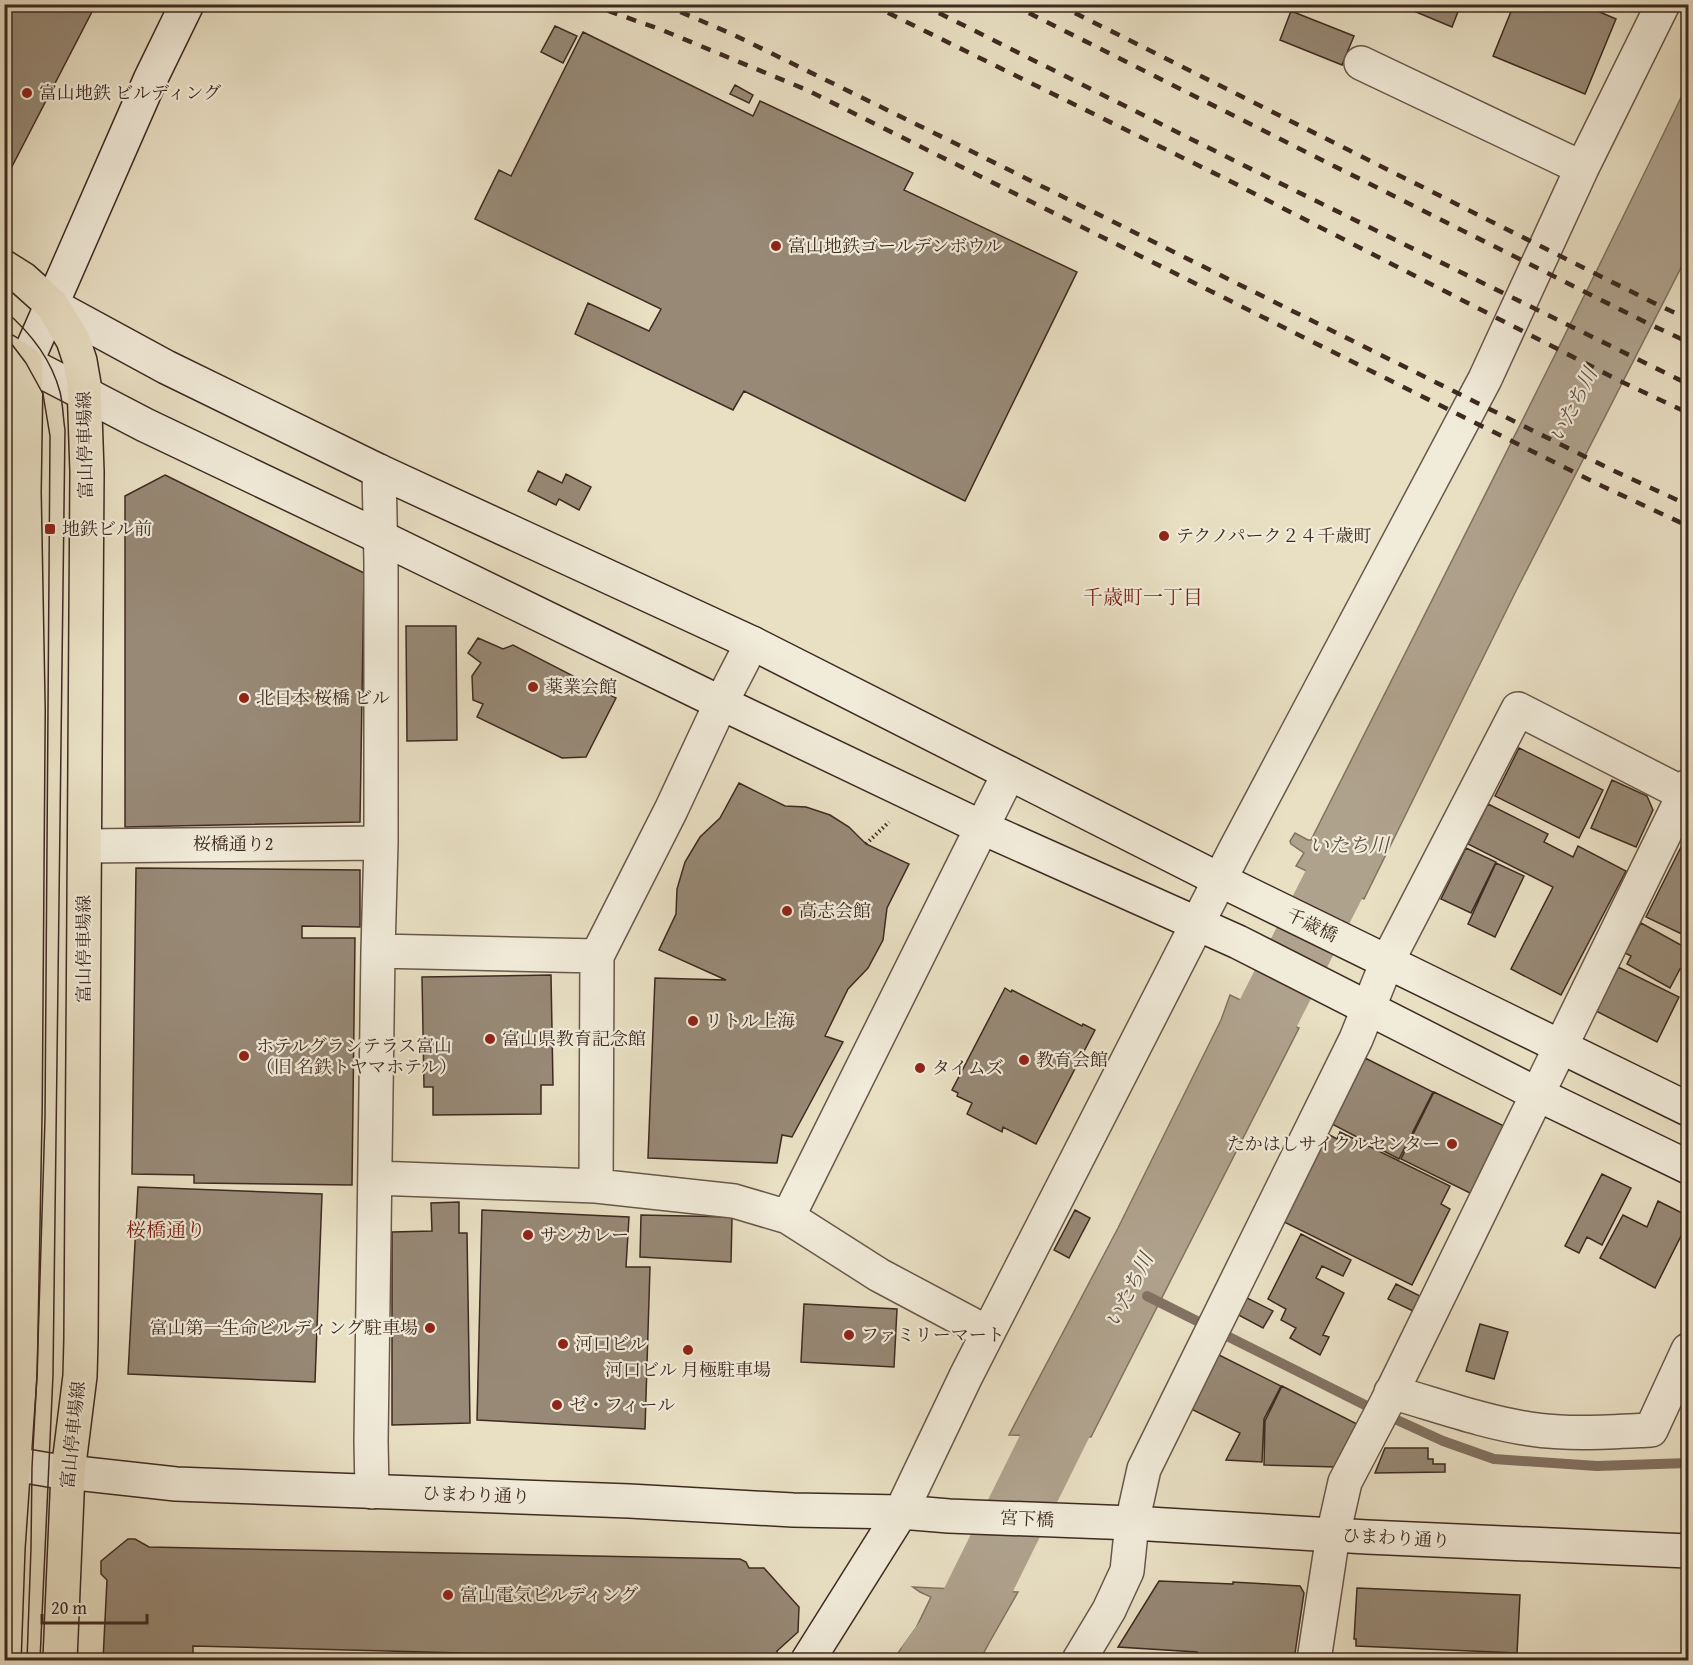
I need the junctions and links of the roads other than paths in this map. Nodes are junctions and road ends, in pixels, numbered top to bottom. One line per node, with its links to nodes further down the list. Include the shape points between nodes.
1 (187, 4): 6 (street)
2 (1663, 4): 4 (street)
3 (1362, 63): 4 (street)
4 (1582, 168): 18 (street, via 1485,379)
5 (4, 267): 6 (main road, 富山停車場線)
6 (52, 305): 7 (street); 8 (main road, 富山停車場線, via 73,340); 9 (street, 千歳橋, via 166,367)
7 (15, 356): 8 (street); 20 (main road, via 24,492 28,710)
8 (84, 394): 10 (street); 17 (main road, 富山停車場線)
9 (378, 471): 10 (street); 11 (street, 千歳橋)
10 (380, 537): 12 (street); 16 (street)
11 (752, 643): 12 (street); 13 (street, 千歳橋)
12 (722, 703): 15 (street); 22 (street)
13 (1009, 773): 15 (street); 18 (street, 千歳橋)
14 (1687, 792): 23 (street, via 1518,709); 25 (street)
15 (983, 828): 19 (street); 31 (street)
16 (381, 843): 17 (street, 桜橋通り2); 21 (street)
17 (85, 846): 36 (main road, 富山停車場線, via 80,1376)
18 (1220, 880): 19 (street); 23 (street, 千歳橋)
19 (1198, 923): 24 (street); 32 (street)
20 (15, 951): 35 (main road, via 25,1106 20,1350)
21 (378, 951): 22 (street); 29 (street)
22 (597, 956): 30 (street)
23 (1378, 958): 24 (street); 25 (street, 千歳橋)
24 (1357, 1002): 26 (street); 40 (street, via 1356,1039)
25 (1561, 1046): 26 (street); 27 (street, 千歳橋)
26 (1537, 1094): 28 (street); 34 (street)
27 (1689, 1109)
28 (1689, 1167)
29 (375, 1178): 30 (street); 37 (street)
30 (596, 1186): 31 (street, via 734,1201)
31 (788, 1217): 32 (street, via 879,1275)
32 (988, 1334): 38 (street)
33 (1689, 1350): 34 (street, via 1651,1430 1575,1433 1530,1429)
34 (1391, 1392): 41 (street, via 1345,1482)
35 (9, 1462): 36 (street, ひまわり通り); 43 (main road)
36 (68, 1472): 37 (street, ひまわり通り, via 176,1484); 44 (main road, 富山停車場線)
37 (372, 1492): 38 (street, ひまわり通り)
38 (901, 1512): 39 (street, ひまわり通り); 45 (street)
39 (949, 1516): 40 (street, 宮下橋)
40 (1118, 1523): 41 (street, ひまわり通り); 46 (street, via 1127,1571)
41 (1334, 1535): 42 (street, ひまわり通り); 47 (street)
42 (1689, 1551)
43 (4, 1657)
44 (60, 1660)
45 (808, 1660)
46 (1079, 1660)
47 (1314, 1660)

